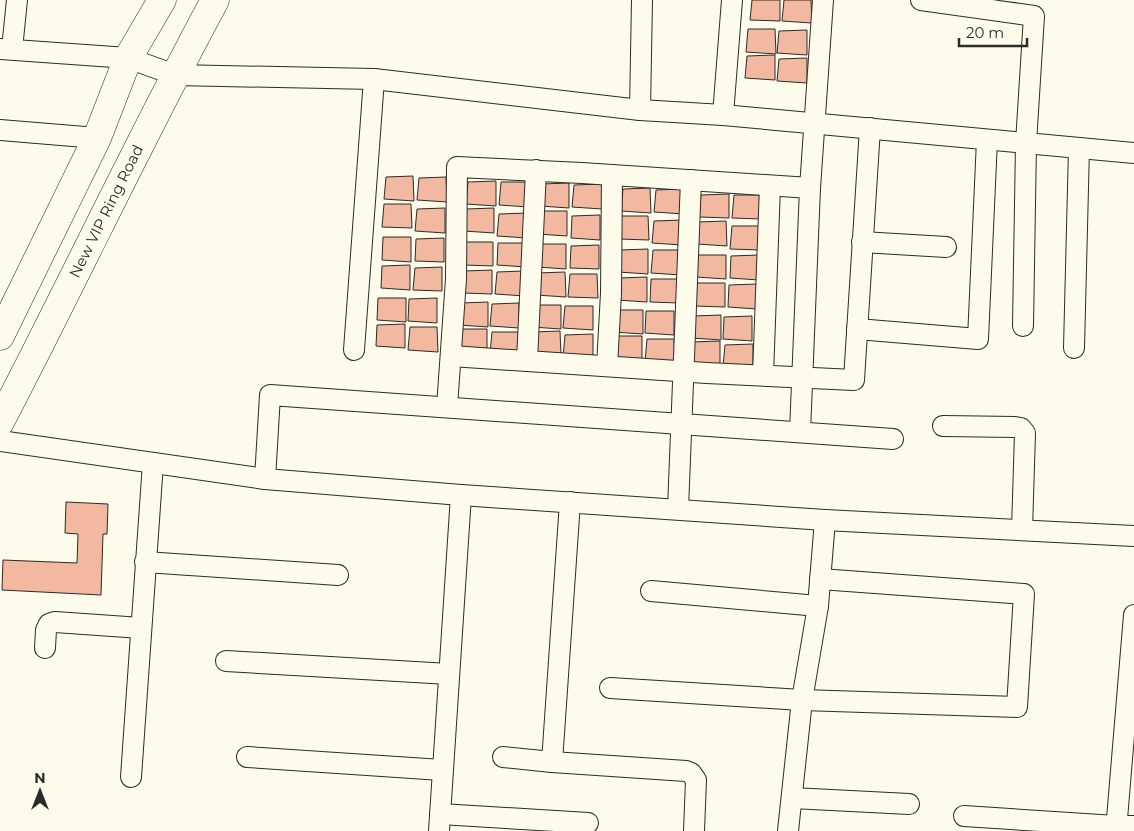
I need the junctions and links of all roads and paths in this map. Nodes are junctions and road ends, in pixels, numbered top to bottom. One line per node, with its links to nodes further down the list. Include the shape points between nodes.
1 (16, 0): 8 (street)
2 (162, 0): 9 (main road)
3 (215, 0): 10 (main road, New VIP Ring Road)
4 (642, 0): 12 (street)
5 (732, 0): 13 (street)
6 (823, 0): 14 (street)
7 (921, 0): 19 (street, via 1034,16)
8 (6, 49): 9 (street)
9 (128, 58): 10 (street); 17 (main road)
10 (174, 75): 11 (street); 41 (main road, New VIP Ring Road)
11 (374, 79): 12 (street); 33 (street)
12 (640, 110): 13 (street)
13 (723, 115): 14 (street)
14 (814, 123): 15 (street); 26 (street)
15 (870, 128): 18 (street); 27 (street)
16 (0, 130): 17 (street)
17 (97, 138): 31 (main road)
18 (987, 140): 19 (street); 30 (street, via 978,339)
19 (1026, 143): 20 (street); 29 (street)
20 (1079, 148): 21 (street); 32 (street)
21 (1134, 153)
22 (536, 170): 23 (street); 34 (street, via 458,167 456,280); 35 (street)
23 (612, 175): 24 (street); 36 (street)
24 (691, 180): 25 (street); 37 (street)
25 (770, 186): 26 (street); 38 (street)
26 (810, 188): 39 (street)
27 (862, 242): 28 (street); 30 (street)
28 (946, 247)
29 (1023, 326)
30 (857, 329): 39 (street, via 854,380)
31 (0, 336)
32 (1074, 348)
33 (354, 350)
34 (450, 356): 35 (street); 40 (street)
35 (527, 361): 36 (street)
36 (607, 366): 37 (street)
37 (684, 371): 38 (street); 42 (street)
38 (763, 375): 39 (street)
39 (802, 377): 44 (street)
40 (447, 408): 42 (street); 48 (street, via 270,395)
41 (0, 422)
42 (681, 424): 44 (street); 51 (street)
43 (943, 426): 53 (street, via 1015,427 1025,433)
44 (800, 432): 45 (street)
45 (893, 439)
46 (0, 441): 47 (street)
47 (153, 463): 48 (street); 55 (street)
48 (265, 479): 49 (street)
49 (461, 495): 50 (street); 65 (street)
50 (570, 502): 51 (street); 71 (street)
51 (678, 510): 52 (street)
52 (824, 520): 53 (street); 57 (street)
53 (1022, 530): 54 (street)
54 (1134, 536)
55 (145, 562): 56 (street); 61 (street)
56 (338, 575)
57 (820, 579): 59 (street); 67 (street, via 1024,594 1017,708)
58 (651, 591): 59 (street)
59 (818, 606): 67 (street)
60 (1134, 615): 62 (street)
61 (141, 628): 63 (street, via 55,622 46,630); 73 (street)
62 (1133, 641): 68 (street)
63 (45, 648)
64 (226, 661): 65 (street)
65 (450, 674): 72 (street)
66 (610, 688): 67 (street)
67 (802, 700): 74 (street)
68 (1129, 735): 79 (street)
69 (246, 757): 72 (street)
70 (503, 757): 71 (street)
71 (552, 762): 80 (street, via 691,773 696,780)
72 (442, 770): 77 (street)
73 (131, 777)
74 (792, 798): 75 (street); 81 (street)
75 (909, 804)
76 (964, 816): 79 (street)
77 (440, 823): 78 (street)
78 (588, 823)
79 (1122, 828)
80 (694, 831)
81 (788, 831)

